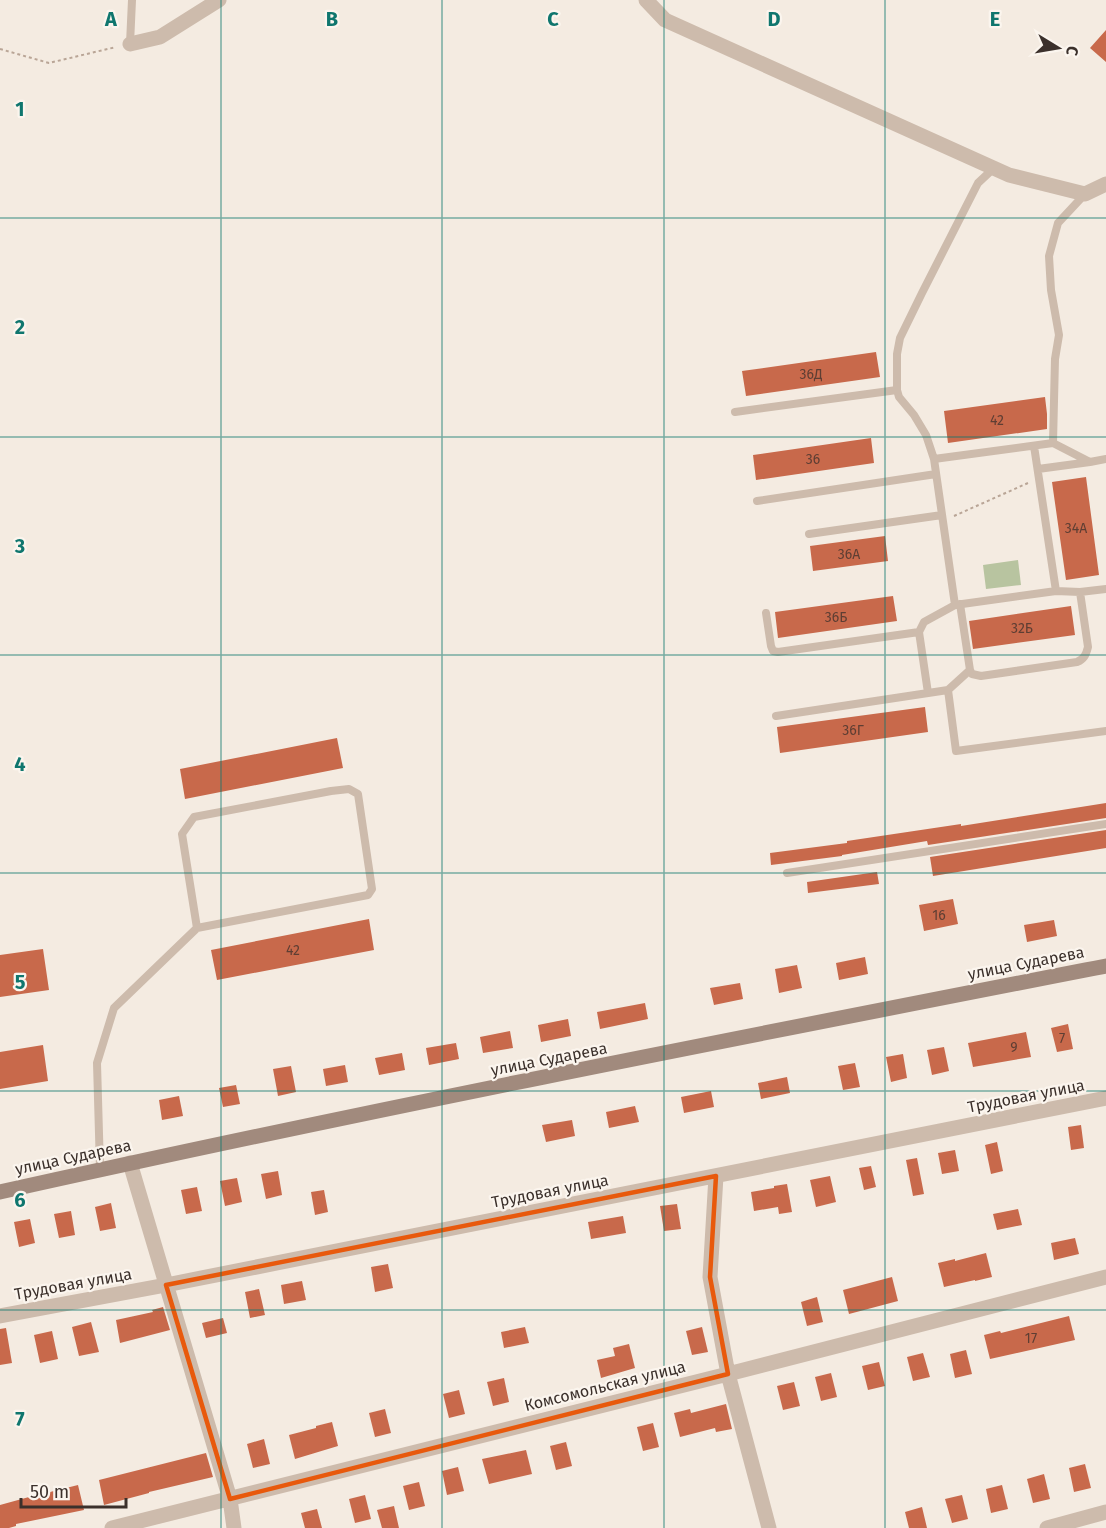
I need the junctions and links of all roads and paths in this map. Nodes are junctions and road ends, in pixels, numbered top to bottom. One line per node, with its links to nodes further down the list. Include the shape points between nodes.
1 (132, 0): 4 (lane)
2 (219, 0): 4 (street, via 160,37)
3 (646, 0): 6 (street, via 665,20)
4 (130, 44): 5 (path, via 49,63)
5 (0, 49)
6 (994, 168): 8 (street); 9 (lane, via 978,183 900,338)
7 (1106, 184): 8 (street)
8 (1085, 194): 11 (lane, via 1058,223 1049,256 1059,335)
9 (897, 390): 10 (lane); 13 (lane, via 926,435)
10 (735, 412)
11 (1053, 443): 12 (lane); 15 (lane)
12 (1034, 446): 13 (lane); 16 (lane)
13 (934, 459): 17 (lane)
14 (1106, 459): 15 (lane)
15 (1090, 462): 16 (lane)
16 (1038, 473): 19 (path); 22 (lane)
17 (936, 474): 18 (lane); 19 (lane)
18 (757, 501)
19 (942, 518): 20 (lane); 24 (lane)
20 (809, 534)
21 (1106, 589): 23 (lane)
22 (1056, 591): 23 (lane); 24 (lane)
23 (1080, 592): 27 (lane, via 1088,647 1083,659 981,676)
24 (957, 604): 26 (lane, via 924,622); 27 (lane)
25 (766, 613): 26 (lane, via 771,646 778,652)
26 (919, 632): 29 (lane)
27 (970, 670): 28 (lane)
28 (948, 690): 29 (lane); 31 (lane, via 957,751)
29 (927, 693): 30 (lane)
30 (776, 716)
31 (1106, 731)
32 (1106, 824): 33 (lane)
33 (787, 873)
34 (197, 928): 34 (lane, via 368,895 372,889 358,794 349,789 331,791 194,817 182,834); 38 (lane, via 114,1008 97,1063)
35 (1106, 966): 37 (street, улица Сударева)
36 (1106, 1098): 39 (street, Трудовая улица)
37 (130, 1163): 38 (street, улица Сударева); 42 (street)
38 (100, 1169): 40 (street, улица Сударева)
39 (716, 1176): 42 (street, Трудовая улица); 44 (street, via 710,1276)
40 (0, 1192)
41 (1106, 1277): 44 (street, Комсомольская улица)
42 (166, 1285): 43 (street, Трудовая улица); 45 (street)
43 (0, 1316)
44 (728, 1374): 45 (street, Комсомольская улица); 49 (street)
45 (230, 1499): 47 (street, Комсомольская улица); 48 (street)
46 (1106, 1512): 50 (street)
47 (112, 1528)
48 (234, 1528)
49 (769, 1528)
50 (1047, 1528)

